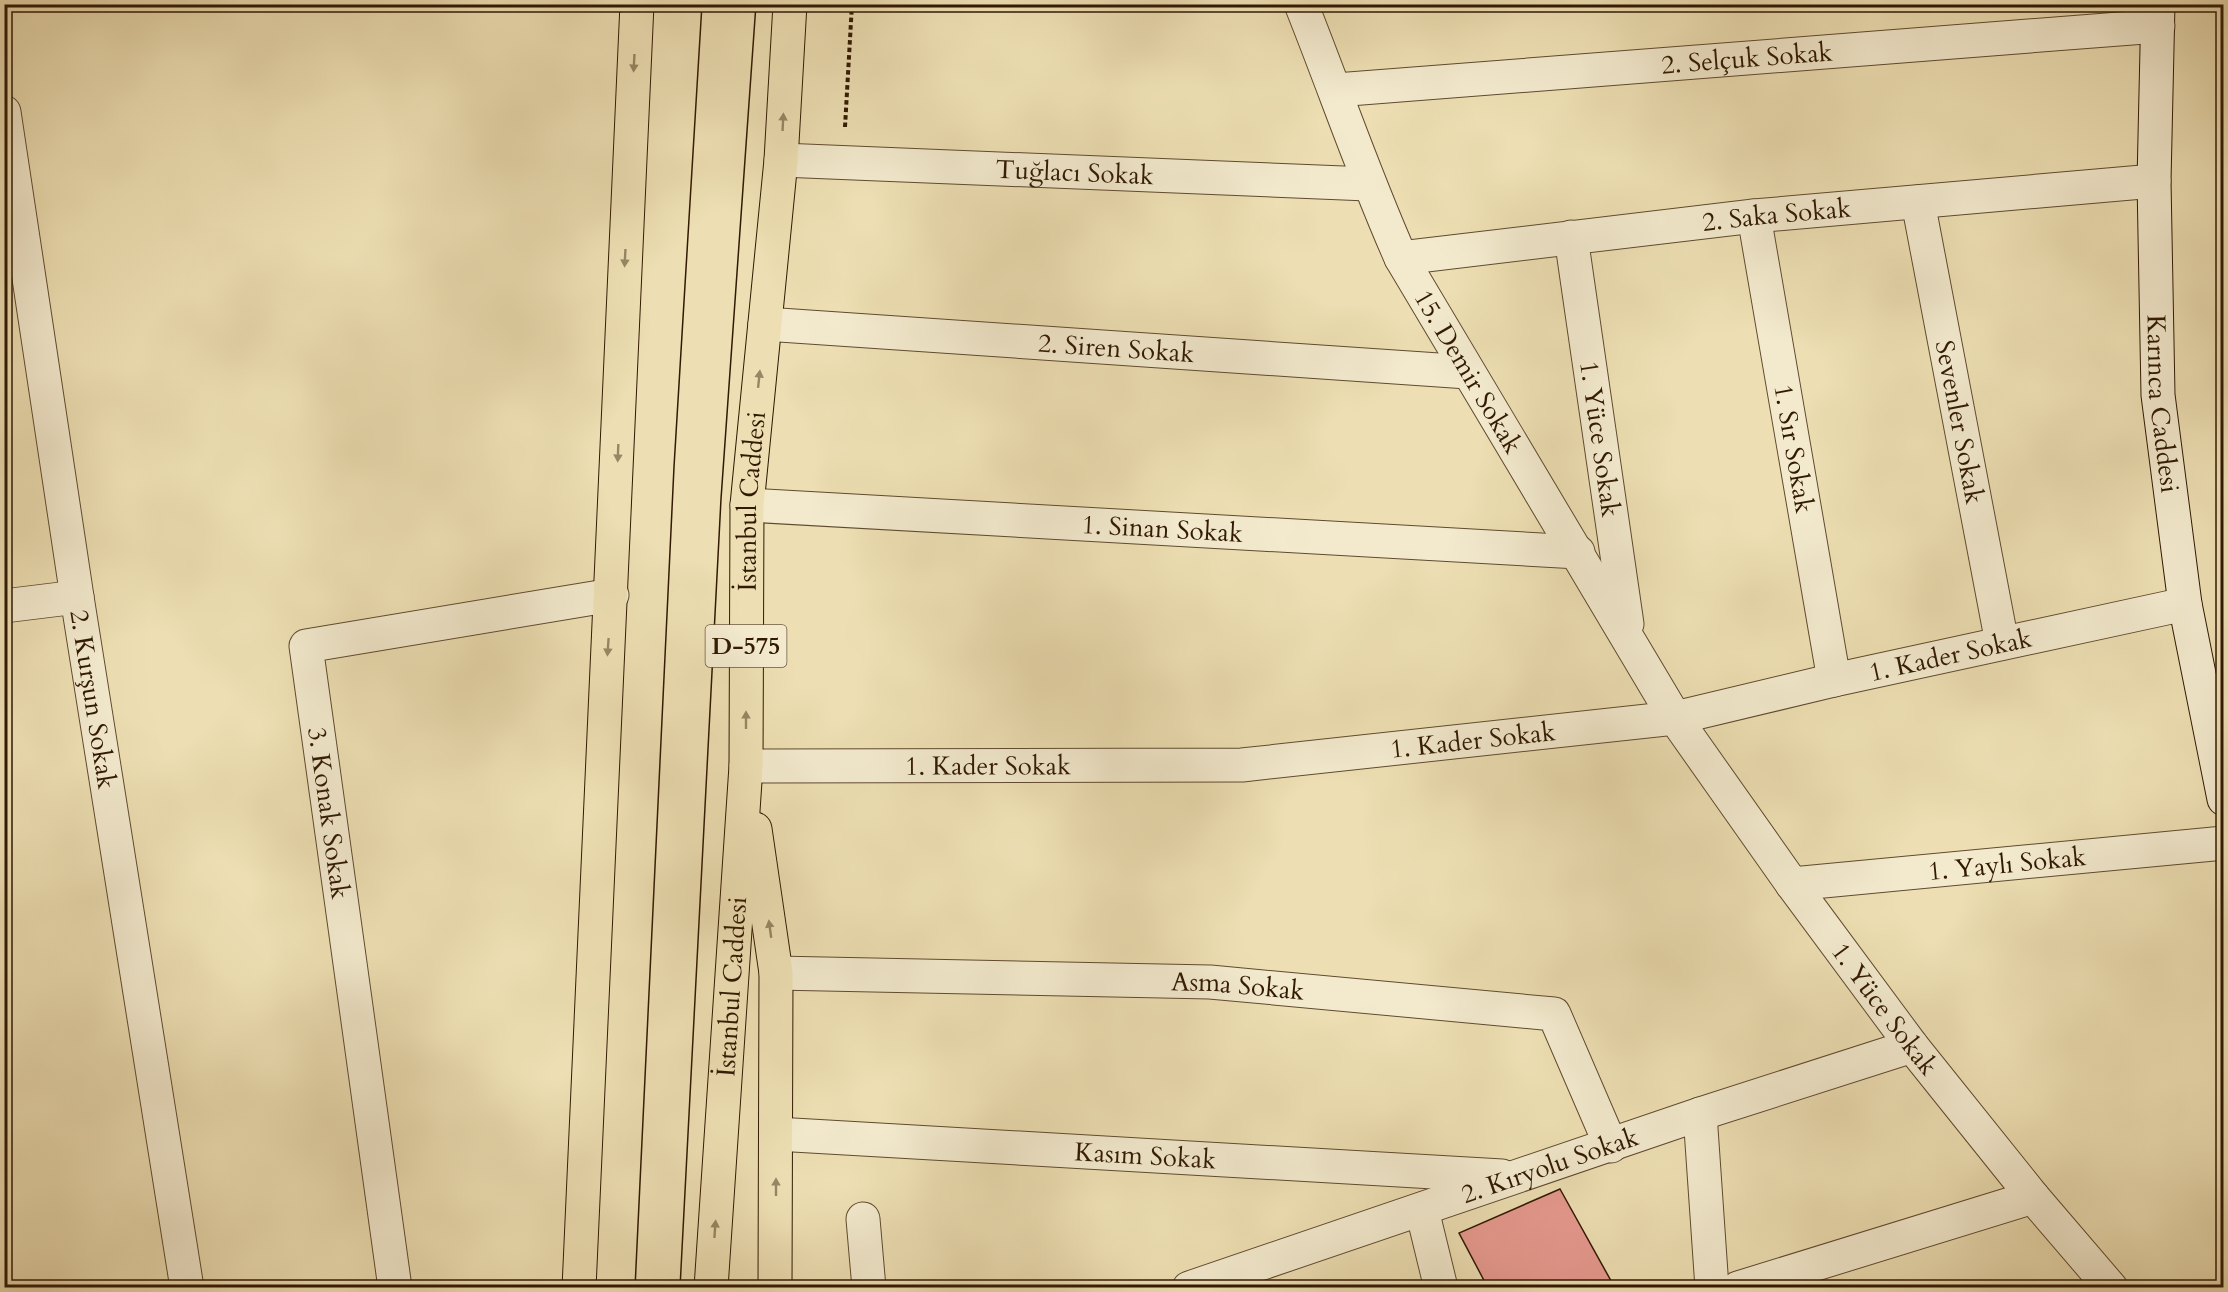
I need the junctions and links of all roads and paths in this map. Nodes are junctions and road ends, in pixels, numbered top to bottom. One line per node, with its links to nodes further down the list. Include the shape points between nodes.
1 (637, 4): 21 (highway, one-way to 21)
2 (789, 4): 8 (highway, İstanbul Caddesi / D-575, one-way to 2)
3 (852, 4): 9 (path)
4 (1301, 4): 6 (street, 15. Demir Sokak)
5 (2158, 15): 6 (street, 2. Selçuk Sokak); 10 (street, Karınca Caddesi)
6 (1336, 90): 11 (street, 15. Demir Sokak)
7 (4, 112): 14 (street, 2. Kurşun Sokak)
8 (781, 160): 9 (street, Tuğlacı Sokak); 17 (highway, İstanbul Caddesi / D-575)
9 (843, 163): 11 (street, Tuğlacı Sokak)
10 (2154, 181): 12 (street, 2. Saka Sokak); 23 (street, Karınca Caddesi, via 2158,395)
11 (1368, 184): 16 (street, 15. Demir Sokak)
12 (1917, 202): 13 (street, 2. Saka Sokak); 26 (street, Sevenler Sokak)
13 (1754, 216): 15 (street, 2. Saka Sokak); 27 (street, 1. Sır Sokak)
14 (14, 237): 22 (street, 2. Kurşun Sokak)
15 (1571, 237): 16 (street, 2. Saka Sokak); 25 (street, 1. Yüce Sokak)
16 (1401, 258): 18 (street, 15. Demir Sokak)
17 (765, 324): 18 (street, 2. Siren Sokak); 19 (highway, İstanbul Caddesi / D-575, one-way to 17)
18 (1468, 372): 20 (street, 15. Demir Sokak)
19 (747, 505): 20 (street, 1. Sinan Sokak); 29 (highway, İstanbul Caddesi / D-575, one-way to 19)
20 (1578, 552): 25 (street, 15. Demir Sokak)
21 (612, 595): 44 (street, 3. Konak Sokak, via 306,646); 45 (highway, one-way to 45)
22 (77, 597): 24 (street); 43 (street, 2. Kurşun Sokak)
23 (2185, 604): 26 (street, 1. Kader Sokak); 30 (street, Karınca Caddesi)
24 (4, 606)
25 (1630, 641): 28 (street, 15. Demir Sokak)
26 (2002, 643): 27 (street, 1. Kader Sokak)
27 (1834, 680): 28 (street, 1. Kader Sokak)
28 (1675, 718): 29 (street, 1. Kader Sokak, via 1242,765); 32 (street, 1. Yüce Sokak)
29 (746, 766): 33 (highway, one-way to 29); 46 (highway, İstanbul Caddesi / D-575, one-way to 29)
30 (2223, 799)
31 (2223, 843): 32 (street, 1. Yaylı Sokak)
32 (1792, 884): 34 (street, 1. Yüce Sokak)
33 (776, 973): 36 (highway); 37 (street, Asma Sokak, via 1210,982 1554,1014)
34 (1912, 1046): 35 (street, 2. Kıryolu Sokak); 39 (street, 1. Yüce Sokak)
35 (1700, 1114): 37 (street, 2. Kıryolu Sokak); 51 (street)
36 (776, 1134): 38 (street, Kasım Sokak); 47 (highway, one-way to 36)
37 (1611, 1146): 38 (street, 2. Kıryolu Sokak)
38 (1515, 1177): 40 (street, 2. Kıryolu Sokak)
39 (2032, 1197): 52 (street); 53 (street, 1. Yüce Sokak)
40 (1422, 1210): 42 (street, 2. Kıryolu Sokak); 50 (street)
41 (863, 1219): 48 (street)
42 (1254, 1277): 49 (street, 2. Kıryolu Sokak)
43 (187, 1287)
44 (395, 1287)
45 (579, 1287)
46 (711, 1287)
47 (775, 1287)
48 (869, 1287)
49 (1189, 1287)
50 (1441, 1287)
51 (1712, 1287)
52 (1738, 1287)
53 (2111, 1287)

